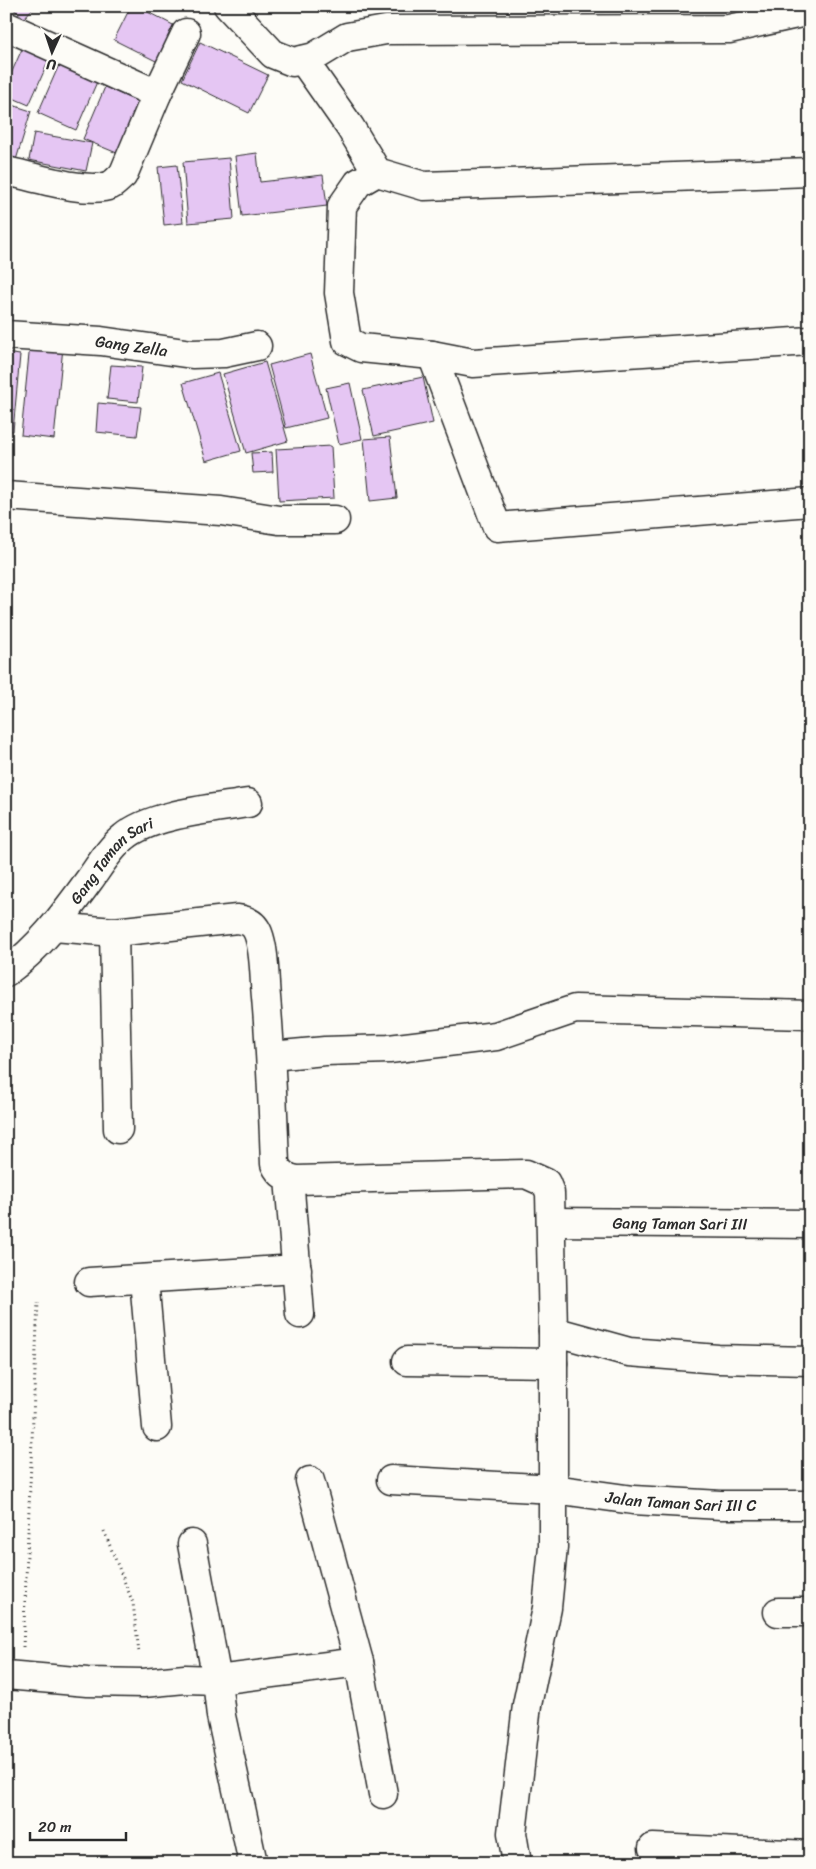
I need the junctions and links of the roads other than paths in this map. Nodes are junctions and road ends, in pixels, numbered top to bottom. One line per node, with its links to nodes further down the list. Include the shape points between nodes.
1 (228, 6): 5 (street, via 273,54 293,62)
2 (810, 11): 5 (street, via 729,29 386,30 347,37)
3 (6, 26): 6 (street)
4 (186, 33): 6 (street)
5 (303, 60): 8 (street)
6 (157, 94): 7 (street, via 123,175 113,185 80,187)
7 (6, 171)
8 (378, 172): 9 (street, via 424,186); 13 (street, via 358,183 342,206 339,293 347,341 361,348)
9 (810, 172)
10 (6, 335): 12 (street, Gang Zella, via 101,341 192,354 224,353)
11 (810, 341): 13 (street, via 473,363)
12 (257, 346)
13 (432, 355): 15 (street, via 497,527)
14 (6, 496): 16 (street, via 221,511 279,520)
15 (810, 502)
16 (335, 520)
17 (248, 803): 18 (street, Gang Taman Sari, via 172,816 124,836)
18 (54, 927): 19 (street); 20 (street, Gang Taman Sari, via 36,948)
19 (114, 932): 22 (street, via 247,920 254,926 260,940); 23 (street)
20 (6, 972)
21 (810, 1015): 22 (street, via 575,1010 496,1036 389,1050)
22 (271, 1056): 24 (street, via 275,1164)
23 (118, 1129)
24 (288, 1178): 25 (street, via 526,1174 546,1183 550,1193); 27 (street)
25 (551, 1222): 26 (street, Gang Taman Sari III); 31 (street)
26 (810, 1224)
27 (296, 1269): 28 (street); 30 (street)
28 (144, 1279): 29 (street); 35 (street)
29 (89, 1282)
30 (300, 1314)
31 (553, 1331): 33 (street, via 628,1352); 34 (street)
32 (407, 1361): 34 (street)
33 (810, 1362)
34 (553, 1363): 38 (street)
35 (157, 1427)
36 (391, 1480): 38 (street, Jalan Taman Sari III C)
37 (310, 1481): 43 (street)
38 (554, 1489): 39 (street, Jalan Taman Sari III C, via 633,1500 721,1505); 50 (street, via 547,1608 527,1705 512,1833)
39 (810, 1505)
40 (192, 1544): 45 (street)
41 (778, 1612): 42 (street)
42 (810, 1612)
43 (360, 1662): 45 (street); 46 (street)
44 (14, 1676): 45 (street, via 87,1682)
45 (217, 1680): 49 (street, via 221,1716)
46 (384, 1794)
47 (653, 1848): 48 (street)
48 (810, 1855)
49 (253, 1863)
50 (517, 1863)

